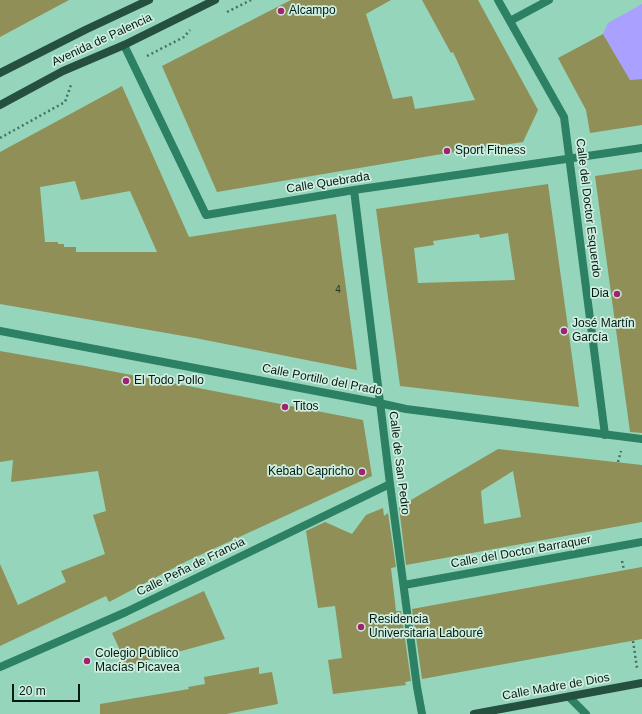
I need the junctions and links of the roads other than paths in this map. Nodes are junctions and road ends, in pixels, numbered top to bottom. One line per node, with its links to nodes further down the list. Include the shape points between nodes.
1 (149, 0): 7 (main road, Avenida de Palencia)
2 (215, 0): 6 (main road, Avenida de Palencia)
3 (498, 0): 5 (street, Calle del Doctor Esquerdo)
4 (549, 0): 5 (street)
5 (510, 21): 10 (street, Calle del Doctor Esquerdo, via 564,117)
6 (124, 45): 8 (main road, Avenida de Palencia, via 63,71); 11 (street, Calle Quebrada, via 206,215)
7 (0, 72)
8 (0, 105)
9 (642, 148): 10 (street, Calle Quebrada)
10 (570, 159): 11 (street, Calle Quebrada); 14 (street, Calle del Doctor Esquerdo)
11 (354, 190): 13 (street, Calle de San Pedro)
12 (0, 330): 13 (street, Calle Portillo del Prado)
13 (379, 403): 14 (street, Calle Portillo del Prado, via 406,409); 16 (street, Calle de San Pedro)
14 (605, 435): 15 (street, Calle Portillo del Prado)
15 (642, 439)
16 (390, 484): 18 (street, Calle de San Pedro); 19 (street, Calle Peña de Francia, via 126,612)
17 (642, 542): 18 (street, Calle del Doctor Barraquer)
18 (404, 585): 22 (street, Calle de San Pedro)
19 (0, 666)
20 (640, 684): 21 (main road, Calle Madre de Dios)
21 (568, 697): 23 (main road, Calle Madre de Dios); 24 (street)
22 (422, 714)
23 (474, 714)
24 (586, 714)

